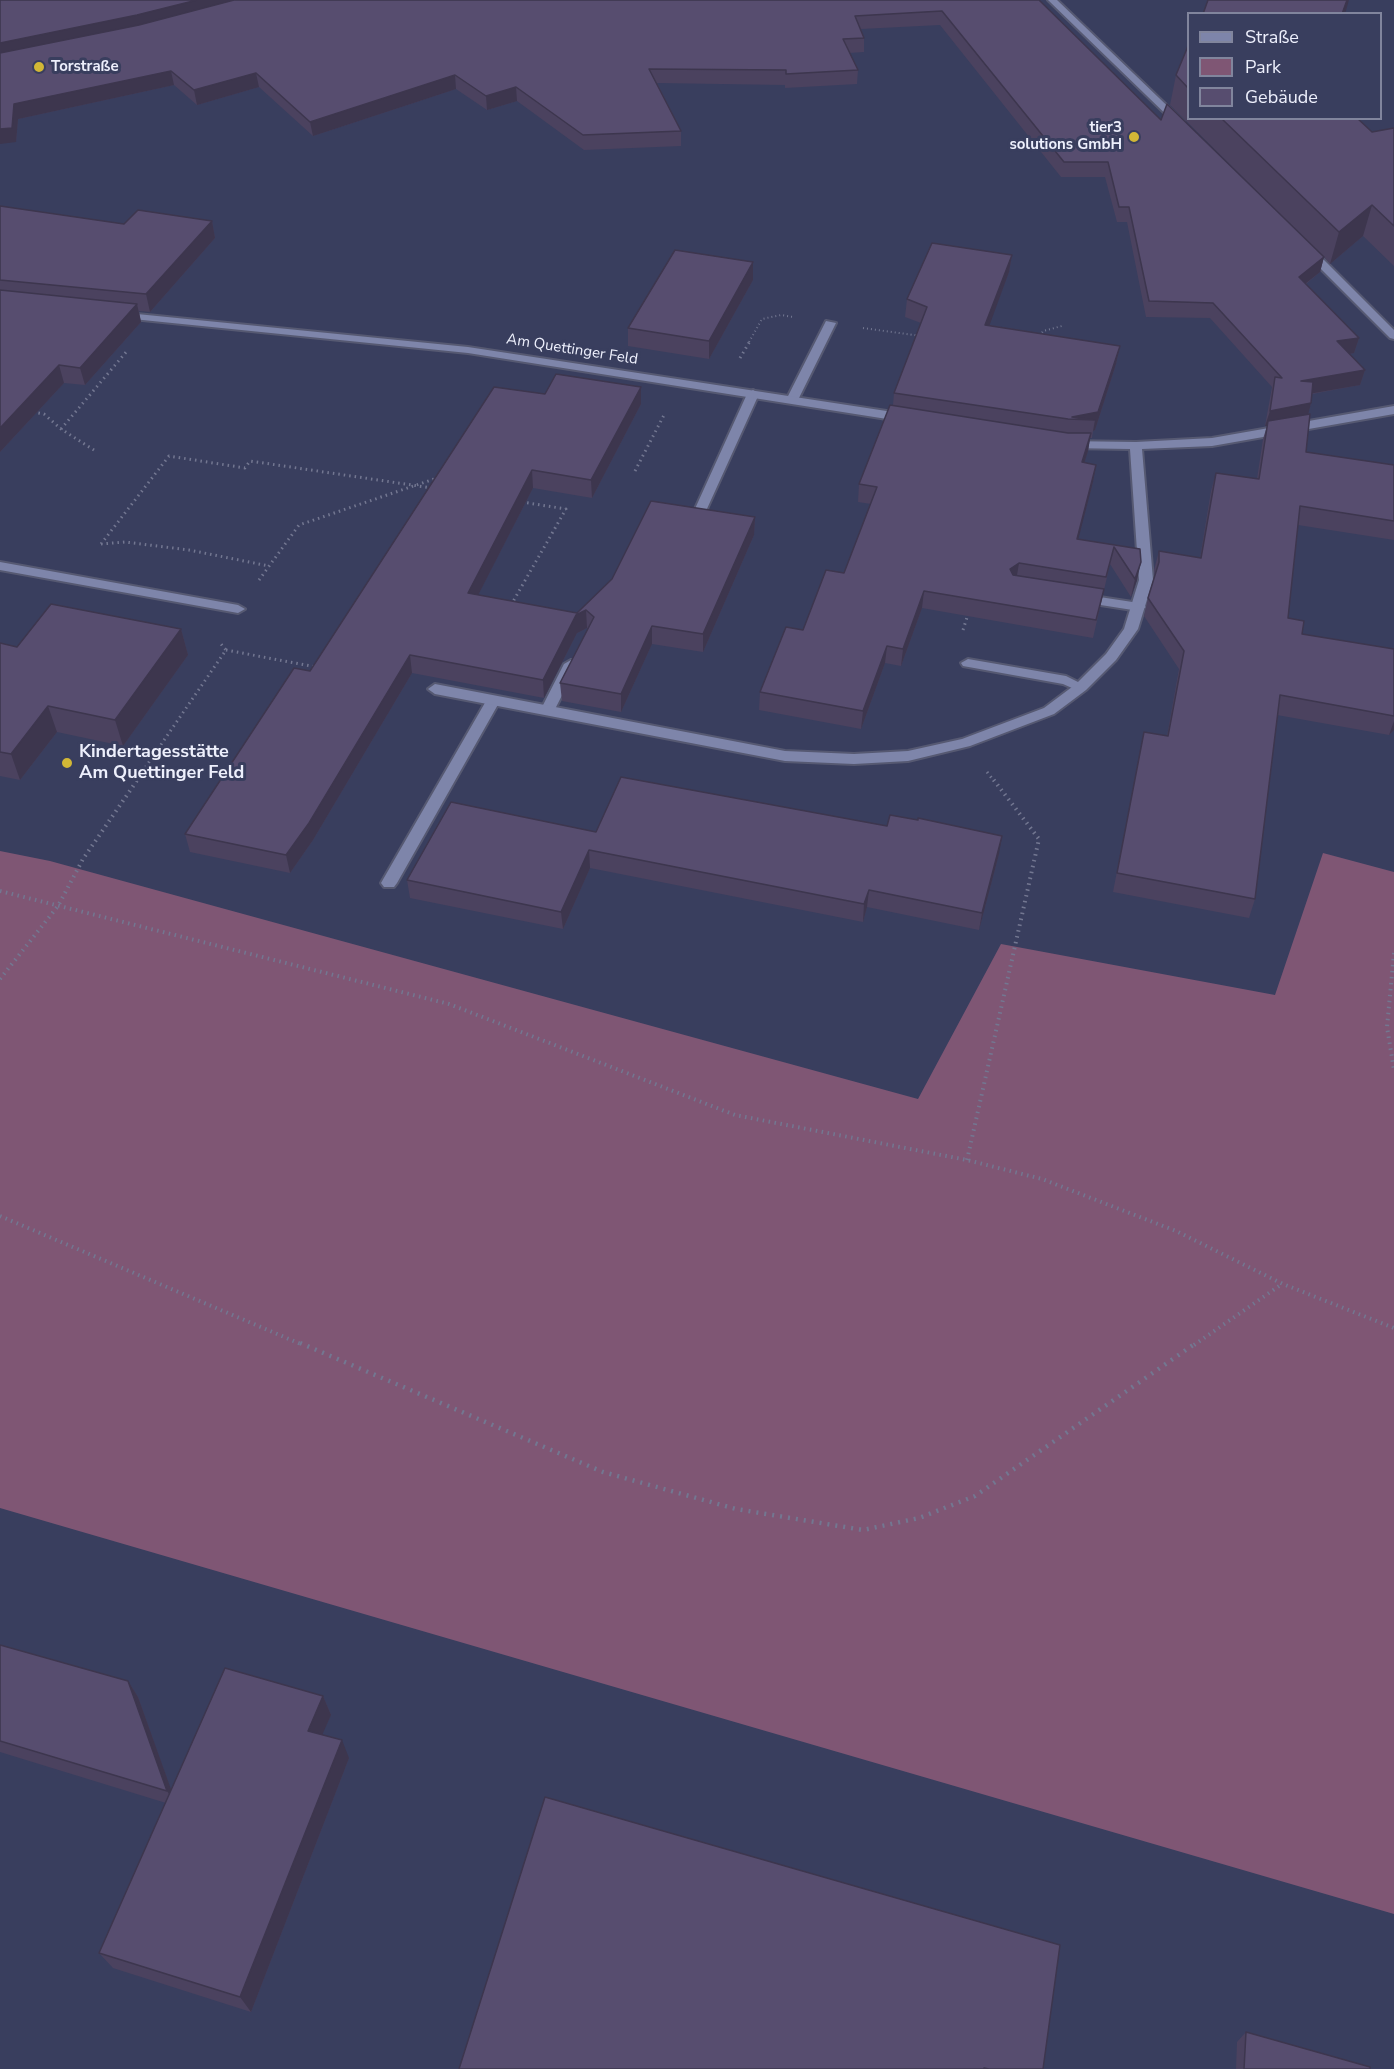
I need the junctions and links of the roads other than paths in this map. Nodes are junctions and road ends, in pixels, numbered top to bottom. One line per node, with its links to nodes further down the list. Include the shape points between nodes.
1 (1052, 0): 2 (street)
2 (1186, 129)
3 (1295, 238): 6 (street)
4 (99, 313): 7 (street, Am Quettinger Feld, via 468,350)
5 (830, 323): 8 (street)
6 (1394, 336)
7 (753, 394): 8 (street, Am Quettinger Feld); 13 (street)
8 (792, 400): 10 (street, Am Quettinger Feld)
9 (1394, 410): 12 (street, via 1212,442)
10 (923, 421)
11 (1053, 442): 12 (street)
12 (1136, 446): 16 (street, via 1146,580)
13 (700, 512)
14 (0, 566): 17 (street)
15 (1061, 595): 16 (street)
16 (1138, 607): 20 (street, via 1131,629 1111,657)
17 (238, 609)
18 (577, 653): 23 (street)
19 (968, 663): 20 (street, via 1066,680)
20 (1081, 687): 23 (street, via 1049,711 965,743 909,756 854,759 785,756)
21 (435, 689): 22 (street)
22 (493, 701): 23 (street); 24 (street)
23 (547, 711)
24 (389, 883)

